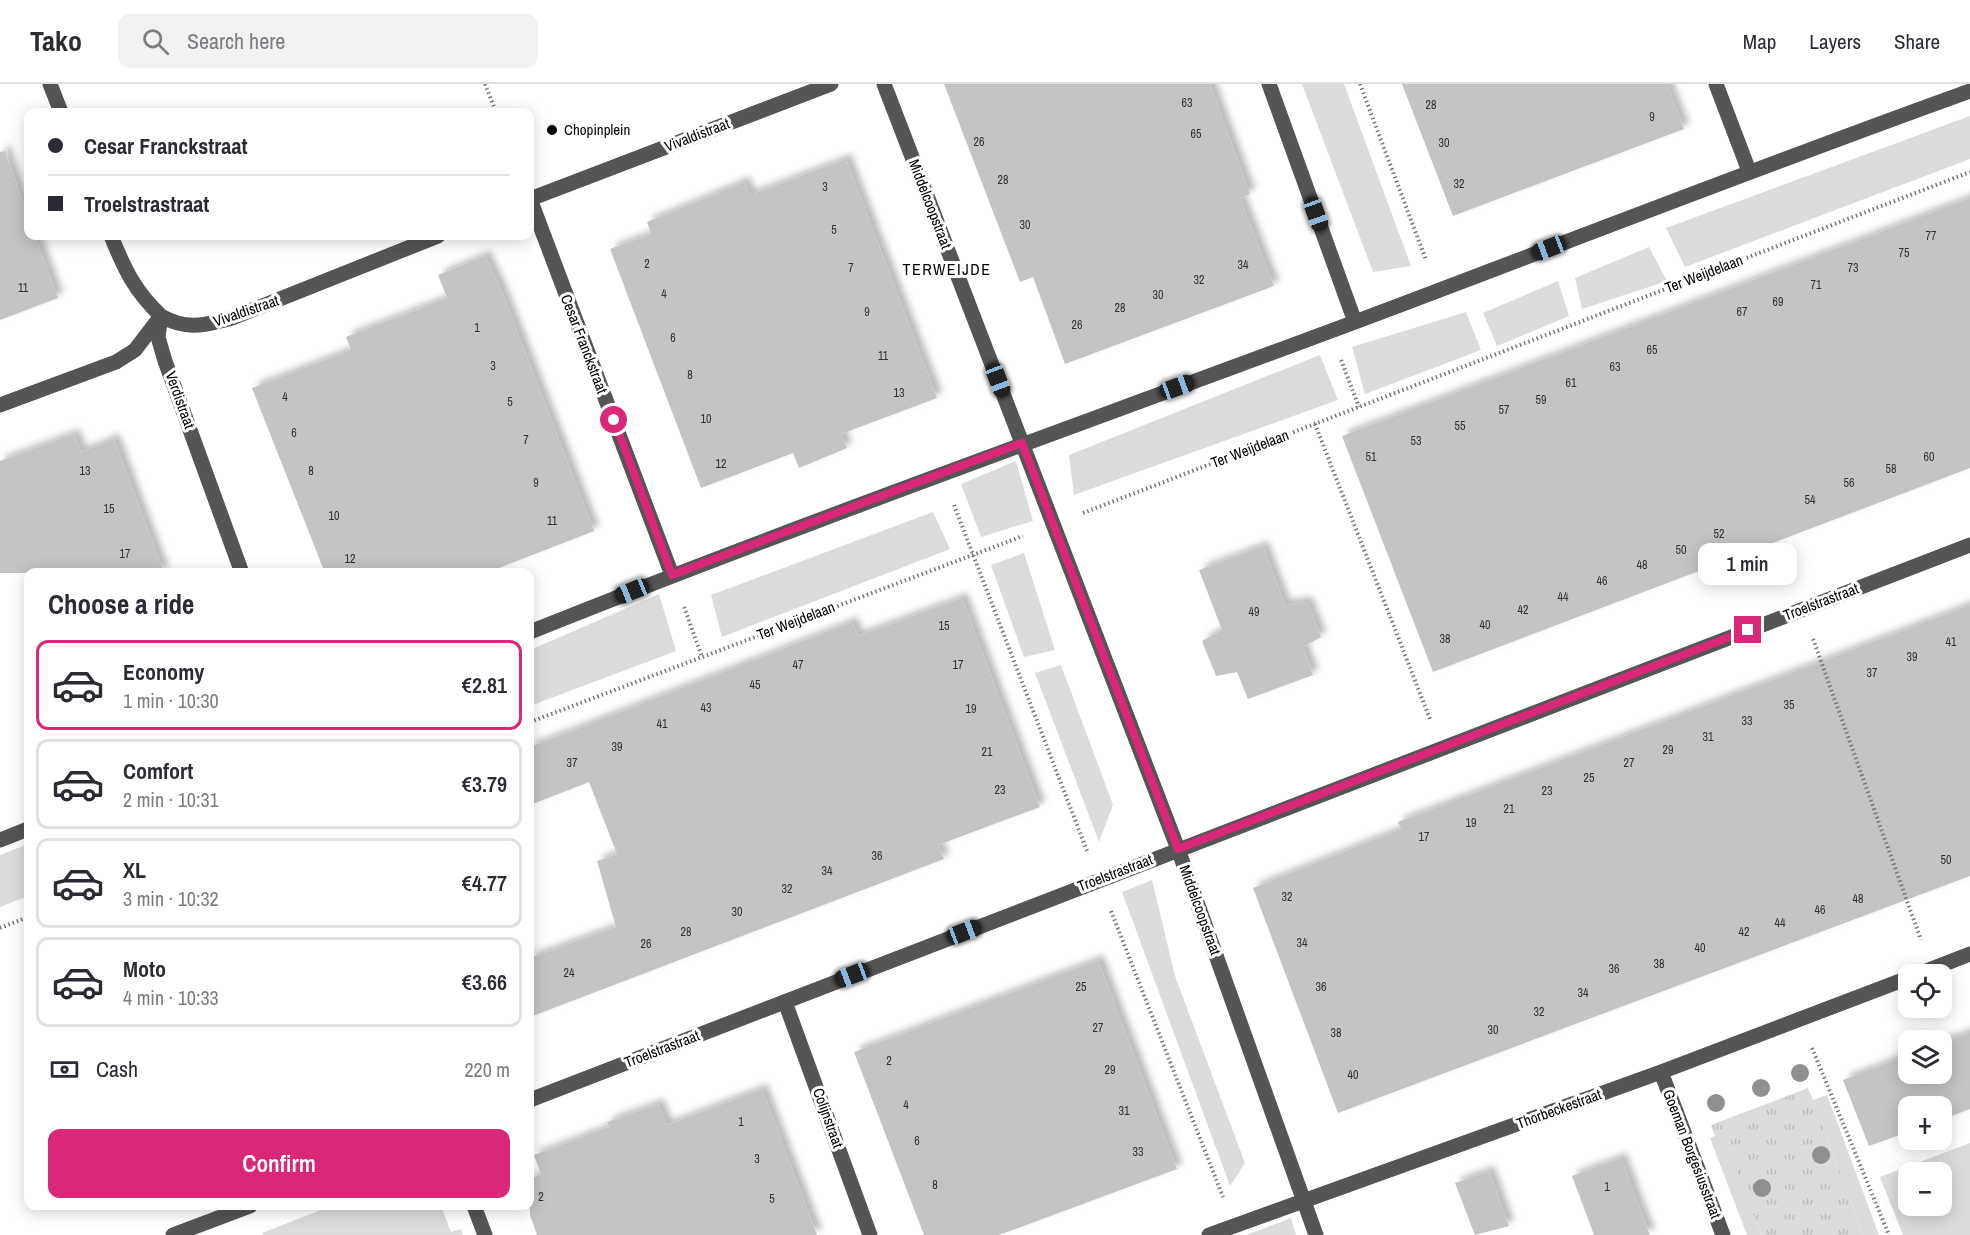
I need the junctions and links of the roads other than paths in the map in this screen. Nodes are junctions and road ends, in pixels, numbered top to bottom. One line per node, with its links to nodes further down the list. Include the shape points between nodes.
1 (50, 84): 7 (street)
2 (831, 84): 9 (street, Vivaldistraat)
3 (884, 84): 16 (street, Middelcoopstraat)
4 (1269, 84): 14 (street)
5 (1716, 84): 8 (street)
6 (1970, 91): 8 (street)
7 (59, 108)
8 (1749, 171): 14 (street)
9 (534, 197)
10 (534, 210): 19 (street, Cesar Franckstraat)
11 (113, 240): 13 (street, via 128,278)
12 (428, 240): 13 (street, Vivaldistraat, via 232,318 203,326 178,326)
13 (161, 316): 15 (street, via 135,350 116,362); 18 (street, Verdistraat, via 158,337 165,361)
14 (1355, 322): 16 (street)
15 (0, 405)
16 (1022, 443): 19 (street); 23 (street, Middelcoopstraat)
17 (1970, 545): 23 (street, Troelstrastraat)
18 (240, 568)
19 (672, 575): 20 (street)
20 (534, 630)
21 (24, 831): 22 (street)
22 (0, 840)
23 (1178, 849): 27 (street, Troelstrastraat); 30 (street, Middelcoopstraat)
24 (1970, 954): 25 (street)
25 (1945, 964)
26 (1898, 982): 28 (street, Thorbeckestraat)
27 (786, 1002): 29 (street, Troelstrastraat); 35 (street, Colijnstraat)
28 (1661, 1072): 30 (street, Thorbeckestraat); 38 (street, Goeman Borgesiusstraat)
29 (534, 1098)
30 (1303, 1202): 36 (street, Thorbeckestraat); 37 (street, Middelcoopstraat)
31 (239, 1210): 33 (street)
32 (476, 1210): 34 (street)
33 (173, 1235)
34 (485, 1235)
35 (870, 1235)
36 (1209, 1235)
37 (1316, 1235)
38 (1723, 1235)

